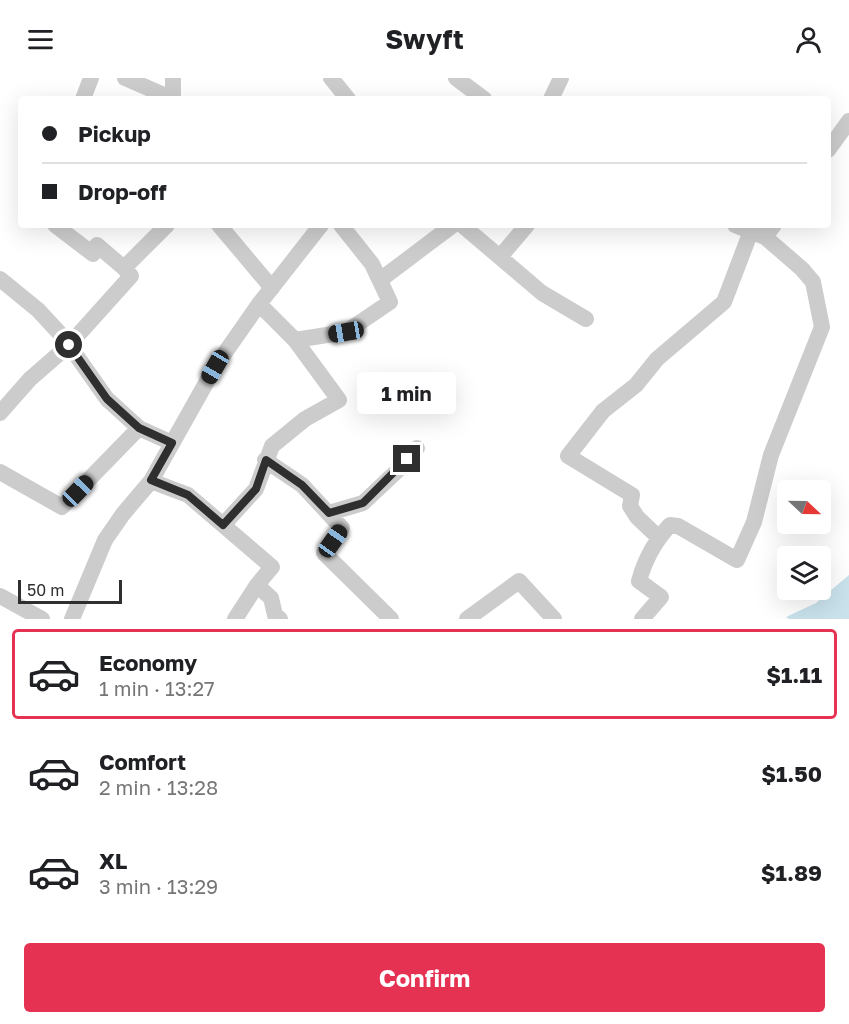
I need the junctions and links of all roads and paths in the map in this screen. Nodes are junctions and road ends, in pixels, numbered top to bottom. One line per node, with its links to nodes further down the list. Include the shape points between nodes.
1 (91, 78): 7 (street)
2 (125, 78): 8 (street)
3 (173, 78): 9 (street)
4 (331, 78): 10 (street)
5 (456, 78): 11 (street)
6 (561, 78): 12 (street)
7 (84, 96)
8 (166, 96)
9 (173, 96)
10 (346, 96)
11 (480, 96)
12 (552, 96)
13 (849, 122): 14 (street)
14 (831, 146)
15 (60, 228): 25 (street, via 93,254 97,245)
16 (163, 228): 25 (street)
17 (222, 228): 28 (street)
18 (319, 228): 28 (street)
19 (343, 228): 27 (street)
20 (449, 228): 27 (street)
21 (466, 228): 24 (street)
22 (524, 228): 24 (street)
23 (763, 231): 42 (street, via 724,302 603,411 568,456 632,495 630,506 637,517); 42 (street, via 813,282 822,327 771,455 754,522 737,560 678,526 670,525)
24 (500, 257): 30 (street, via 542,293)
25 (124, 268): 32 (street, via 131,276)
26 (0, 279): 32 (street, via 38,310)
27 (380, 280): 31 (street, via 390,302 346,332)
28 (272, 288): 29 (street)
29 (259, 304): 31 (street); 35 (street, via 215,367)
30 (586, 319)
31 (295, 340): 37 (street, via 339,400 305,419 272,446)
32 (69, 345): 33 (street, via 30,379); 34 (street, via 107,399)
33 (0, 413)
34 (139, 428): 35 (street); 38 (street, via 62,507)
35 (172, 443): 39 (street)
36 (417, 448): 40 (street, via 363,503)
37 (266, 460): 40 (street, via 302,485); 41 (street, via 256,489)
38 (0, 472)
39 (151, 480): 41 (street, via 188,495); 46 (street, via 105,540)
40 (329, 513): 49 (street, via 342,528 324,553)
41 (223, 525): 43 (street, via 272,567)
42 (659, 537): 52 (street, via 639,580 661,597)
43 (257, 585): 47 (street); 48 (street, via 271,598 274,615)
44 (0, 596): 45 (street)
45 (42, 619)
46 (72, 619)
47 (235, 619)
48 (280, 619)
49 (391, 619)
50 (467, 619): 51 (street, via 519,581)
51 (554, 619)
52 (642, 619)

